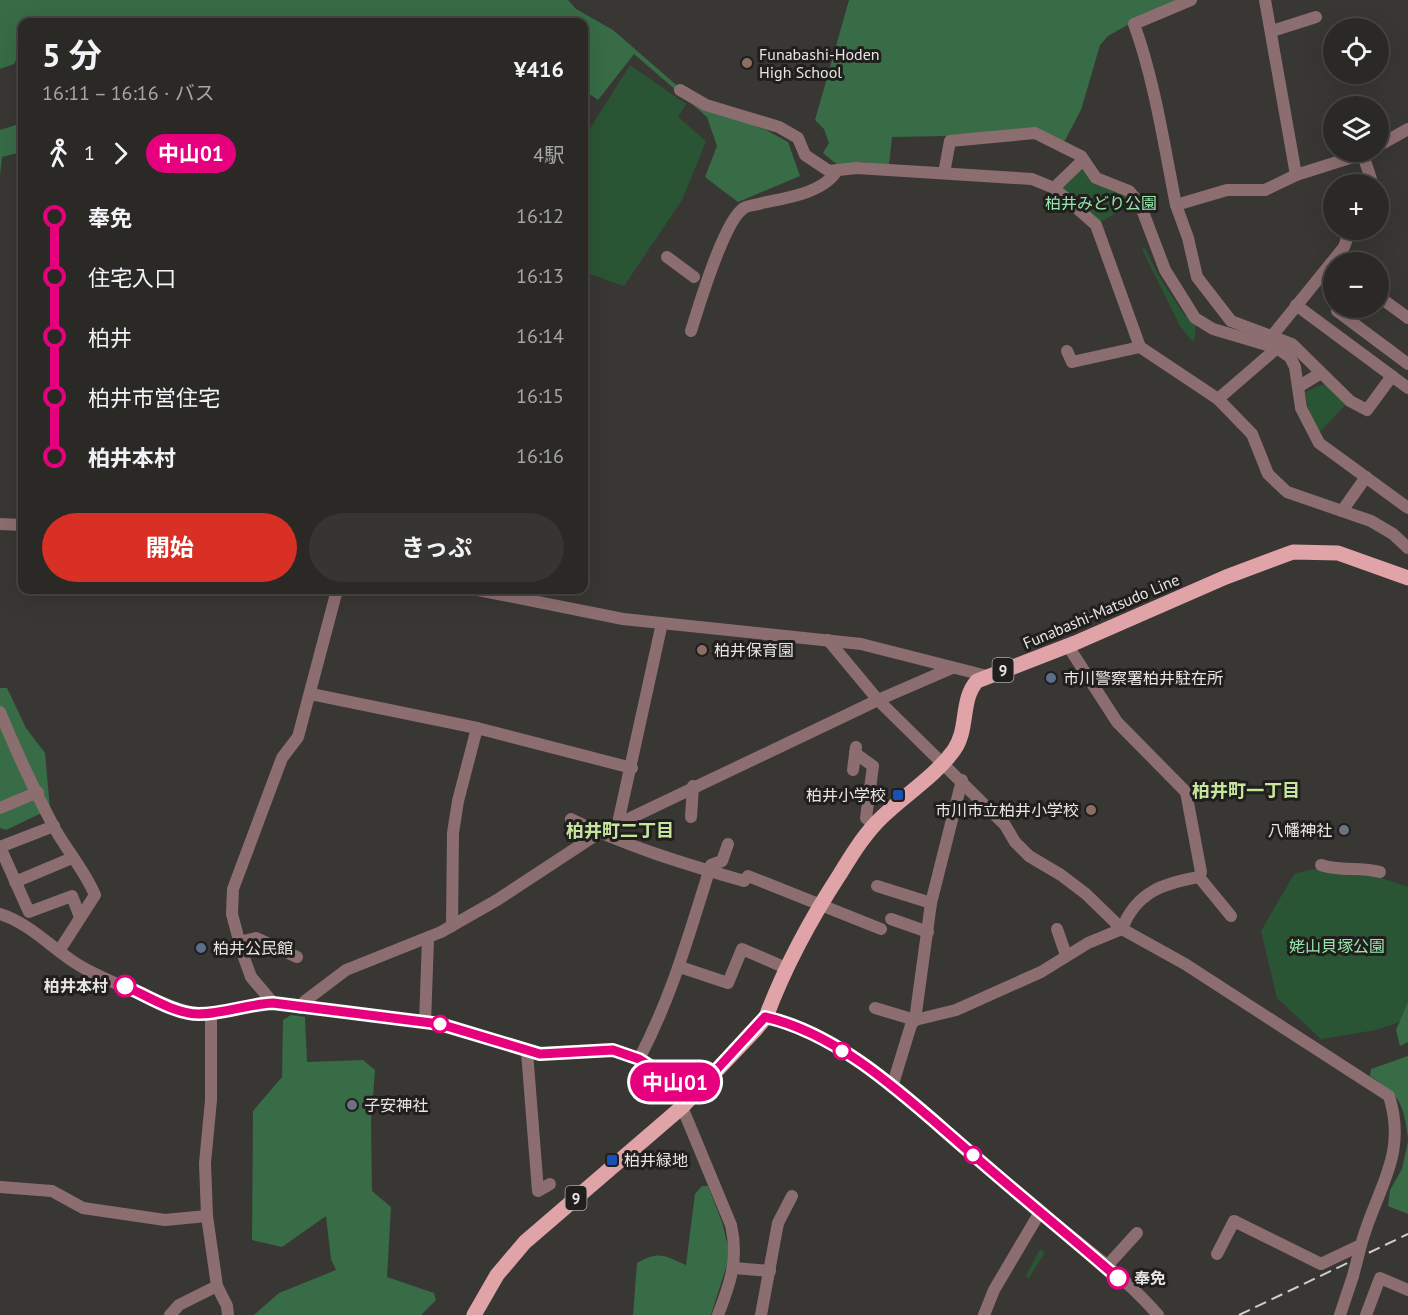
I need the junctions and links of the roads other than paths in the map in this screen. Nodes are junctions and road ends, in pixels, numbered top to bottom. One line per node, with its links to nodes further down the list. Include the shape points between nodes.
1 (1191, 0): 14 (street, via 1134,24 1157,108)
2 (1265, 0): 4 (street)
3 (1316, 17): 4 (street)
4 (1272, 31): 12 (street)
5 (680, 90): 10 (street, via 706,105 779,127 801,141 805,155)
6 (1408, 129): 7 (street)
7 (1389, 140)
8 (1083, 160): 11 (street, via 1035,133 950,141); 13 (street); 25 (street, via 1096,178 1129,191 1140,204 1165,270 1195,318 1213,328)
9 (1337, 162): 12 (street)
10 (836, 172): 11 (street, via 857,168); 24 (street, via 830,182 744,207 713,264)
11 (944, 173): 13 (street, via 1032,179)
12 (1296, 175): 14 (street, via 1265,190 1227,190)
13 (1054, 188): 26 (street, via 1096,225)
14 (1176, 205): 25 (street, via 1197,277 1231,321)
15 (1346, 240): 19 (street)
16 (668, 257): 17 (street)
17 (694, 277)
18 (1389, 304): 22 (street)
19 (1296, 305): 23 (street); 25 (street)
20 (1332, 318): 23 (street)
21 (1350, 318): 28 (street)
22 (1408, 318)
23 (1326, 327): 30 (street)
24 (691, 331)
25 (1275, 342): 29 (street, via 1292,344); 31 (street, via 1290,357); 33 (street)
26 (1140, 347): 27 (street, via 1072,362); 33 (street)
27 (1067, 351)
28 (1408, 364)
29 (1321, 373): 30 (street, via 1350,401 1367,410); 31 (street)
30 (1392, 376): 32 (street)
31 (1298, 387): 34 (street, via 1301,408 1319,443)
32 (1408, 388)
33 (1218, 399): 36 (street, via 1252,434 1268,474 1287,492)
34 (1366, 477): 35 (street); 36 (street)
35 (1408, 508)
36 (1342, 511): 39 (street, via 1371,521)
37 (0, 524): 38 (street)
38 (18, 525)
39 (1408, 548)
40 (1408, 578): 45 (main road, Funabashi-Matsudo Line / 9, via 1338,553 1293,552)
41 (336, 594): 48 (street)
42 (498, 594): 43 (street)
43 (662, 623): 44 (street); 53 (street)
44 (828, 640): 46 (street, via 887,649); 49 (street)
45 (1068, 646): 47 (main road, Funabashi-Matsudo Line / 9); 71 (street, via 1117,722 1186,792)
46 (952, 668): 47 (street); 49 (street)
47 (987, 676): 52 (main road, Funabashi-Matsudo Line / 9, via 976,681 969,692 961,737)
48 (311, 694): 51 (street); 86 (street, via 298,737 282,758 233,889 232,914)
49 (878, 700): 52 (street); 56 (street)
50 (0, 712): 57 (street)
51 (477, 728): 53 (street); 80 (street, via 453,833)
52 (944, 762): 55 (street); 62 (main road, Funabashi-Matsudo Line / 9)
53 (632, 768): 61 (street)
54 (853, 770): 62 (street, via 856,749 873,766 867,818)
55 (962, 780): 74 (street); 83 (street, via 1029,856 1086,894)
56 (693, 786): 59 (street); 61 (street)
57 (38, 792): 58 (street); 63 (street)
58 (0, 808)
59 (691, 817)
60 (571, 819): 64 (street)
61 (618, 823): 64 (street)
62 (874, 825): 75 (main road, Funabashi-Matsudo Line / 9)
63 (54, 826): 66 (street); 67 (street)
64 (599, 832): 69 (street); 80 (street)
65 (728, 844): 69 (street, via 722,861 711,865)
66 (0, 847): 72 (street)
67 (72, 858): 72 (street); 78 (street, via 87,876 95,895)
68 (1321, 864): 70 (street, via 1347,869 1362,866)
69 (709, 871): 75 (street, via 744,881 748,876); 90 (street)
70 (1380, 872)
71 (1199, 877): 77 (street); 83 (street, via 1158,886 1143,898)
72 (15, 882): 78 (street, via 29,912 72,896)
73 (877, 886): 74 (street)
74 (931, 903): 84 (street)
75 (819, 906): 81 (street); 91 (main road, Funabashi-Matsudo Line / 9)
76 (0, 914): 87 (street)
77 (1231, 916)
78 (80, 917): 87 (street)
79 (891, 920): 84 (street)
80 (452, 926): 85 (street)
81 (881, 929)
82 (1057, 929): 88 (street)
83 (1122, 929): 88 (street); 110 (street, via 1185,964 1389,1096 1402,1130 1401,1156)
84 (928, 932): 97 (street)
85 (428, 939): 93 (street, via 346,970); 98 (street)
86 (239, 942): 89 (street, via 256,938); 92 (street, via 250,977)
87 (59, 951): 95 (street, via 88,971 182,1011)
88 (1066, 955): 97 (street, via 1041,972 956,1010)
89 (297, 957)
90 (680, 966): 91 (street, via 728,982 742,949); 100 (street, via 660,1019)
91 (786, 968): 96 (main road, Funabashi-Matsudo Line / 9)
92 (273, 1003): 93 (street); 95 (street)
93 (300, 1008): 98 (street)
94 (875, 1008): 97 (street)
95 (211, 1013): 108 (street)
96 (765, 1017): 101 (street, via 819,1036); 102 (main road, Funabashi-Matsudo Line / 9)
97 (915, 1020): 101 (street, via 910,1025)
98 (425, 1023): 99 (street, via 460,1029)
99 (526, 1052): 100 (street, via 606,1050); 104 (street, via 538,1191)
100 (639, 1059): 102 (street)
101 (892, 1087): 107 (street)
102 (694, 1094): 103 (main road, Funabashi-Matsudo Line / 9)
103 (682, 1107): 113 (street, via 731,1225); 119 (main road, Funabashi-Matsudo Line / 9, via 525,1242 497,1275)
104 (550, 1184)
105 (0, 1187): 108 (street, via 52,1191 82,1208 165,1220)
106 (792, 1196): 114 (street, via 778,1223)
107 (1040, 1212): 112 (street); 122 (street, via 994,1290)
108 (207, 1216): 115 (street)
109 (1137, 1233): 112 (street)
110 (1361, 1245): 111 (street, via 1321,1264 1234,1221); 124 (street, bridge)
111 (1217, 1254)
112 (1106, 1267): 123 (street)
113 (734, 1268): 114 (street); 120 (street)
114 (770, 1271): 121 (street)
115 (217, 1286): 117 (street, via 179,1305); 118 (street)
116 (1408, 1290): 125 (street, via 1380,1278)
117 (170, 1315)
118 (228, 1315)
119 (474, 1315)
120 (718, 1315)
121 (761, 1315)
122 (984, 1315)
123 (1158, 1315)
124 (1340, 1315)
125 (1366, 1315)

